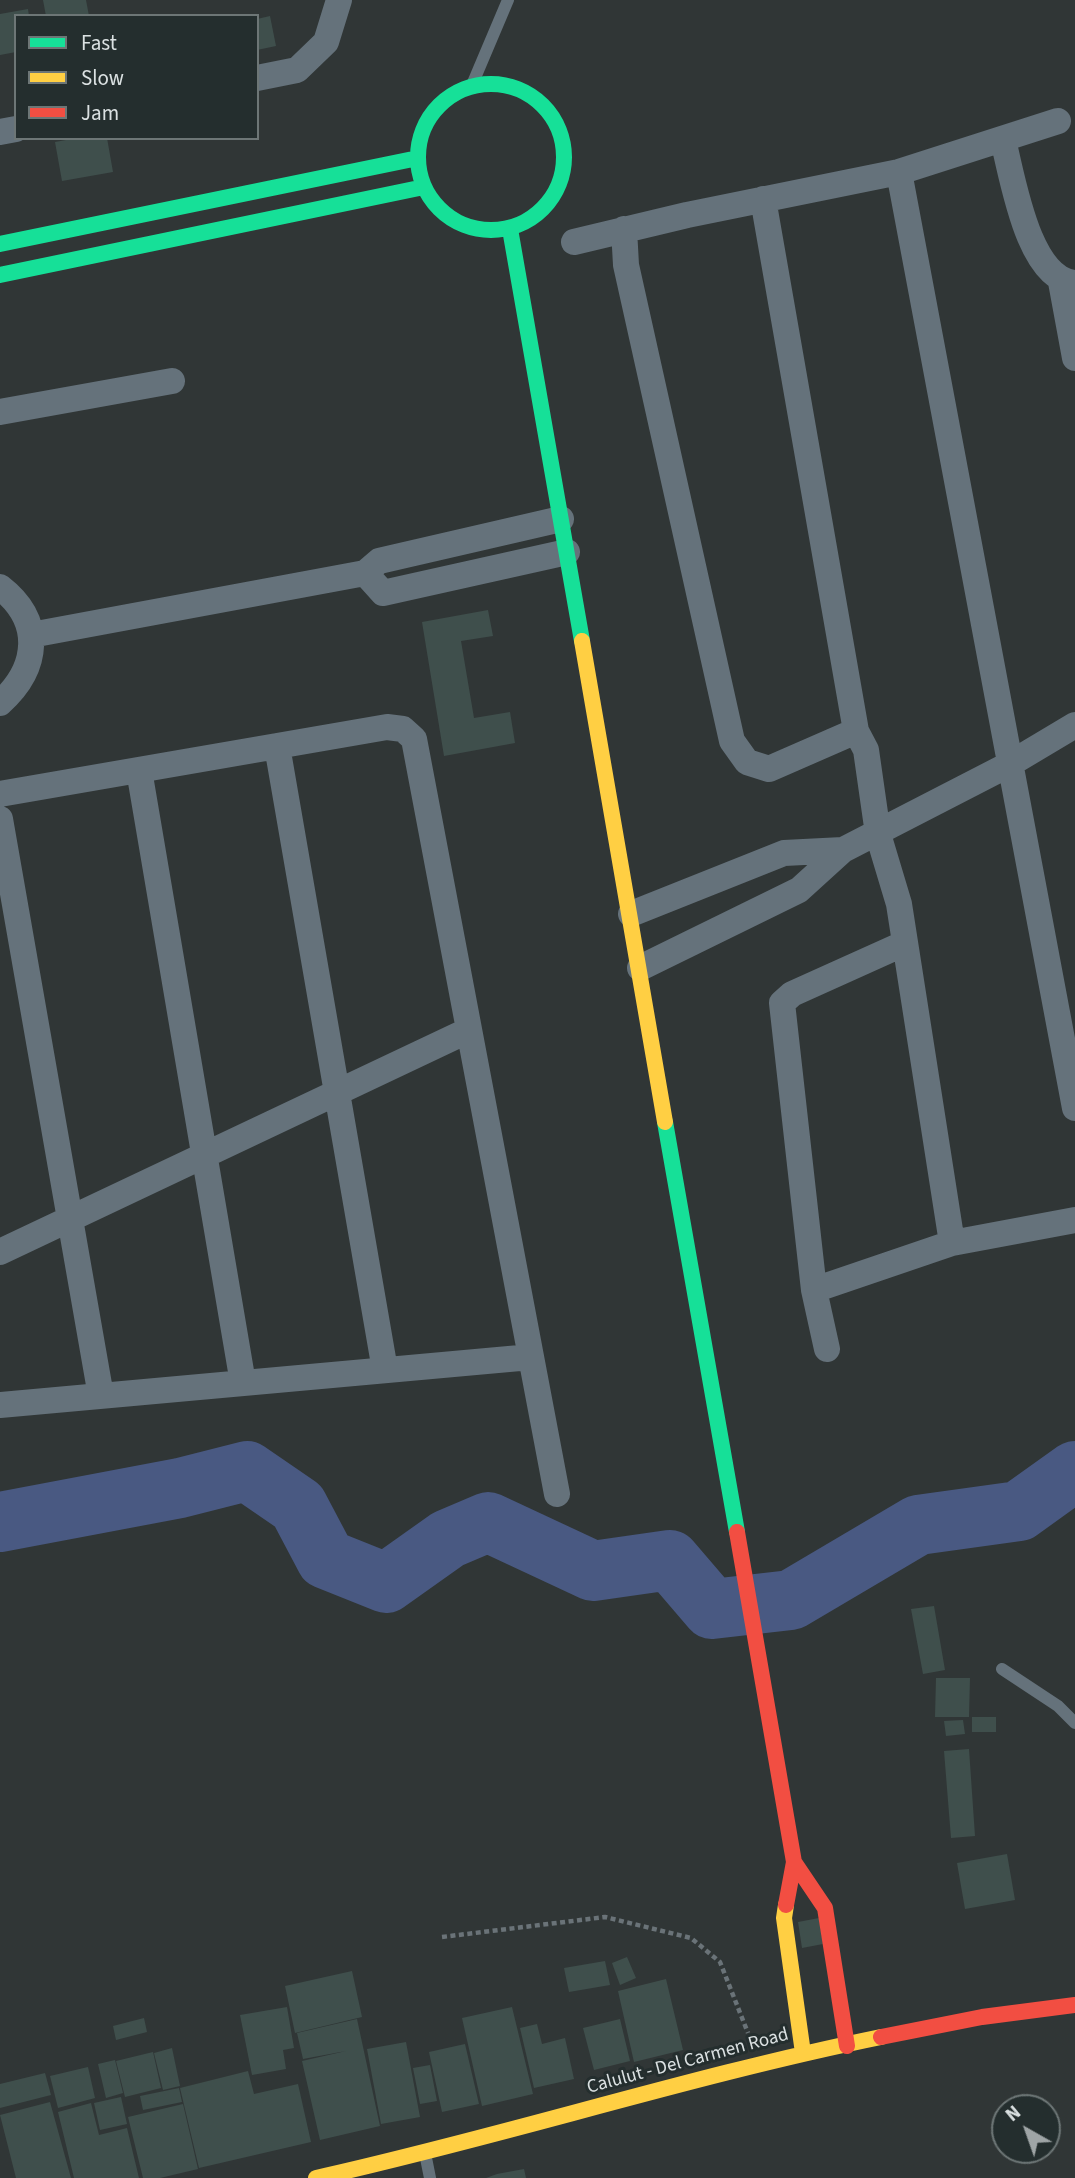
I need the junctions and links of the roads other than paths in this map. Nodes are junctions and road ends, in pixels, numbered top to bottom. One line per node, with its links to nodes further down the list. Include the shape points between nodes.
1 (339, 0): 3 (street, via 326,42 296,70)
2 (508, 0): 4 (lane)
3 (259, 79)
4 (472, 85): 7 (street, via 443,101 429,117); 11 (street, via 505,84 536,97 558,122 561,133 566,155 559,187 539,213)
5 (1058, 121): 6 (street)
6 (1003, 140): 8 (street); 16 (street, via 1032,244 1044,267)
7 (418, 158): 9 (street); 14 (street)
8 (899, 172): 10 (street); 29 (street)
9 (424, 187): 11 (street, via 438,208 459,223 484,231); 15 (street)
10 (763, 199): 12 (street); 27 (street)
11 (510, 229): 20 (street)
12 (624, 229): 13 (street); 27 (street, via 626,265 732,741 747,762 769,769)
13 (574, 242)
14 (0, 244)
15 (0, 275)
16 (1068, 282): 17 (street)
17 (1075, 358)
18 (172, 380): 19 (street)
19 (0, 412)
20 (561, 519): 21 (street); 22 (street, via 379,561)
21 (567, 552): 22 (street, via 383,593); 35 (street)
22 (365, 573): 24 (street)
23 (0, 586): 24 (street, via 16,600)
24 (31, 635): 25 (street, via 26,673)
25 (0, 703)
26 (1075, 725): 29 (street)
27 (856, 731): 33 (street, via 866,750)
28 (277, 746): 30 (street); 38 (street, via 387,727 403,729 414,740); 39 (street)
29 (1008, 765): 33 (street); 40 (street)
30 (139, 770): 31 (street); 41 (street)
31 (0, 794)
32 (0, 819): 42 (street)
33 (878, 834): 34 (street); 36 (street, via 899,904)
34 (843, 850): 35 (street, via 784,853); 37 (street, via 799,890)
35 (631, 914): 37 (street)
36 (903, 944): 44 (street); 46 (street, via 792,994 782,1003)
37 (640, 968): 56 (street)
38 (469, 1030): 39 (street); 48 (street)
39 (337, 1092): 41 (street); 49 (street)
40 (1075, 1108)
41 (205, 1155): 42 (street); 50 (street)
42 (70, 1219): 45 (street); 51 (street)
43 (1075, 1220): 44 (street)
44 (952, 1243): 46 (street)
45 (0, 1252)
46 (814, 1290): 47 (street)
47 (827, 1349)
48 (531, 1357): 49 (street); 53 (street)
49 (385, 1370): 50 (street)
50 (243, 1383): 51 (street)
51 (102, 1396): 52 (street)
52 (0, 1405)
53 (557, 1494)
54 (1002, 1670): 55 (lane, via 1058,1706)
55 (1075, 1723)
56 (794, 1862): 57 (street, via 825,1908); 58 (street, via 784,1918)
57 (834, 1962): 58 (street); 60 (street)
58 (791, 1968): 61 (street)
59 (1075, 2005): 60 (street, Calulut - Del Carmen Road, via 982,2017)
60 (847, 2046): 61 (street, Calulut - Del Carmen Road)
61 (803, 2053): 62 (street, Calulut - Del Carmen Road)
62 (425, 2154): 63 (street, Calulut - Del Carmen Road); 64 (lane)
63 (316, 2178)
64 (429, 2178)

